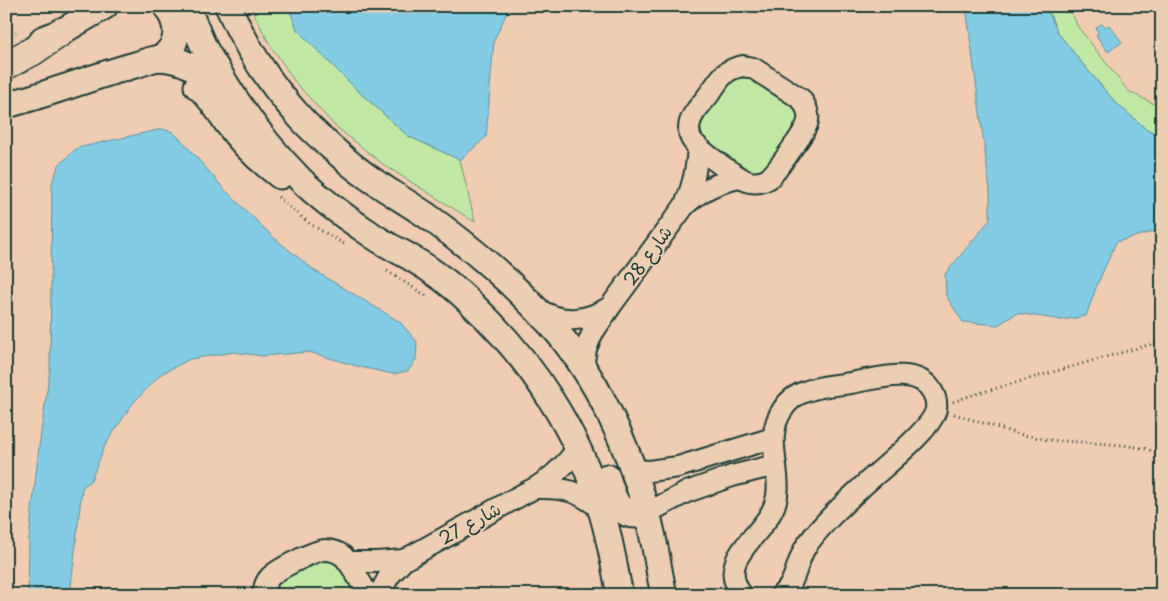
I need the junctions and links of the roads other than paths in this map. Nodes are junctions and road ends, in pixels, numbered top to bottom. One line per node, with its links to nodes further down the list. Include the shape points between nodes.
1 (104, 6): 6 (street)
2 (118, 6): 6 (street)
3 (166, 6): 8 (street, via 174,20 174,44 169,52)
4 (187, 6): 14 (street, via 203,45 234,98 271,148)
5 (228, 6): 16 (street, via 262,69 298,115 340,155 464,244)
6 (61, 32): 7 (street); 9 (main road)
7 (6, 51)
8 (152, 60): 10 (street); 14 (street, via 199,88 240,139 270,168 312,198)
9 (6, 65)
10 (6, 105)
11 (698, 147): 12 (street, شارع 28); 12 (street, شارع 28, via 689,131 690,121 724,73 733,68 753,68 801,99 809,116 808,125 774,172 758,183); 13 (street, شارع 28, via 695,177)
12 (740, 178): 13 (street, شارع 28, via 710,187)
13 (685, 205): 15 (street, شارع 28)
14 (335, 209): 18 (street, via 443,280 474,306 502,334 547,394)
15 (610, 307): 16 (street, شارع 28, via 597,314 565,319 549,316); 17 (street, شارع 28, via 592,334)
16 (536, 308): 17 (street)
17 (583, 368): 21 (street, via 607,408)
18 (574, 438): 22 (street, شارع 27, via 569,460); 23 (street); 24 (street, via 588,443 595,452 621,510 629,515)
19 (773, 438): 20 (street); 21 (street, via 678,468); 33 (street, via 783,408 807,390 896,376 917,378 929,384 935,396 936,409 922,433 864,485 812,539 798,562 790,586)
20 (775, 465): 24 (street, via 687,492); 32 (street, via 778,492 774,507 734,565 734,581)
21 (634, 470): 24 (street)
22 (536, 488): 23 (street, via 571,491 587,498); 25 (street, شارع 27)
23 (601, 510): 30 (street)
24 (648, 513): 31 (street)
25 (404, 560): 26 (street, شارع 27); 29 (street, شارع 27, via 389,576)
26 (348, 562): 27 (street, شارع 27, via 334,552 314,553 270,577); 28 (street)
27 (263, 595)
28 (368, 595)
29 (379, 595)
30 (620, 595)
31 (664, 595)
32 (742, 595)
33 (781, 595)

